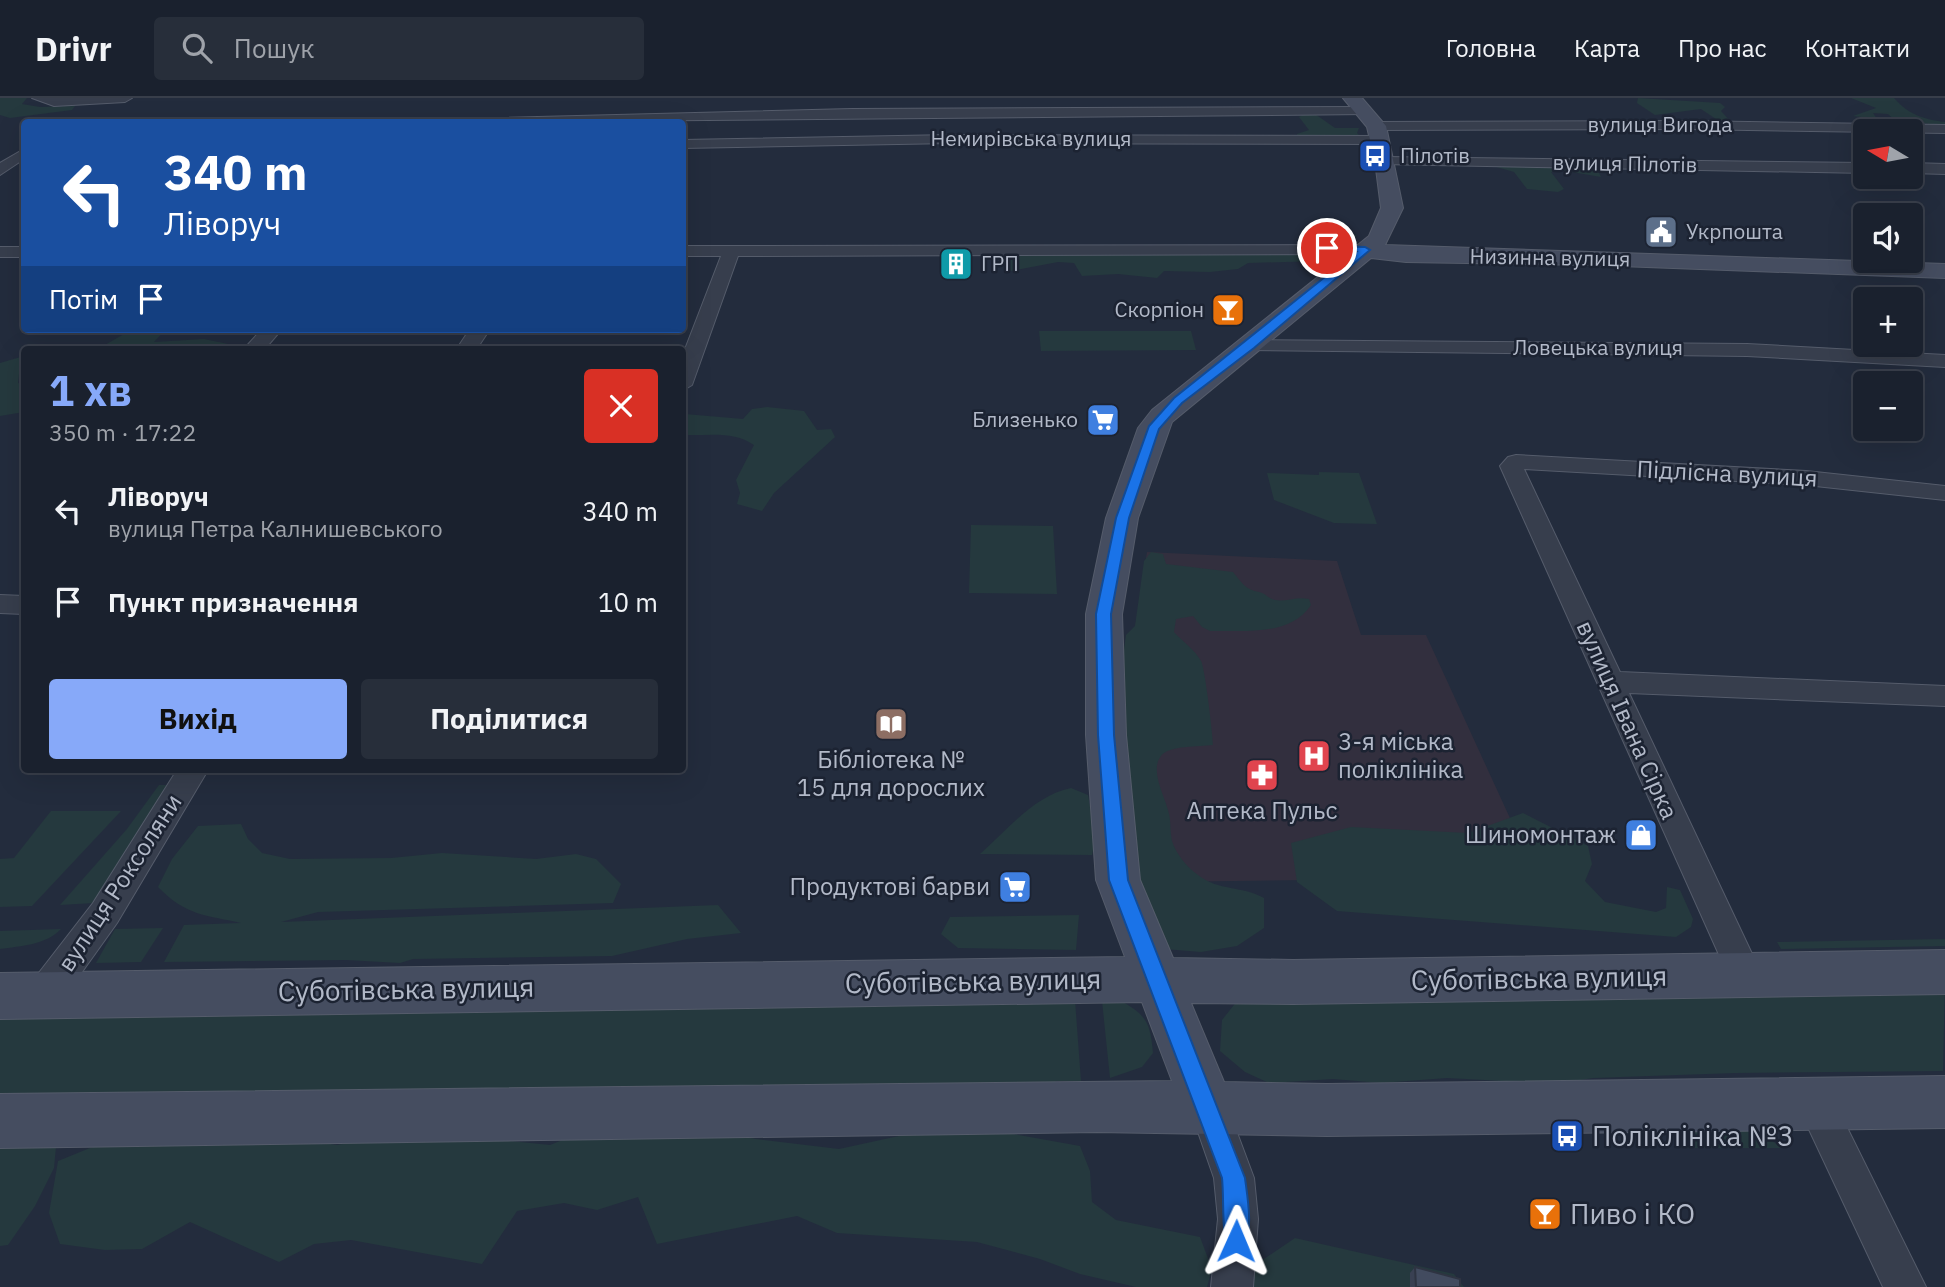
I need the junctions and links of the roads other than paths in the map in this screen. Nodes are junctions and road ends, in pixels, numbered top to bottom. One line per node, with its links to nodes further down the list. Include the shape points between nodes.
1 (39, 98): 3 (street)
2 (125, 98): 3 (street)
3 (96, 100): 4 (street)
4 (75, 115)
5 (617, 119): 6 (street, via 852,113)
6 (1368, 119): 7 (street, вулиця Вигода); 8 (street, Немирівська вулиця, via 1103,138); 10 (street)
7 (1945, 129)
8 (686, 144)
9 (20, 147): 14 (street)
10 (1385, 161): 11 (street, вулиця Пілотів); 16 (street, via 1392,208 1380,239)
11 (1853, 167)
12 (1923, 168): 13 (street)
13 (1945, 169)
14 (0, 173): 15 (street)
15 (21, 174)
16 (1365, 250): 18 (street); 21 (street, Низинна вулиця, via 1406,255); 24 (street)
17 (686, 251): 18 (street)
18 (732, 251): 26 (street)
19 (0, 252): 20 (street)
20 (21, 252)
21 (1945, 271)
22 (268, 333): 23 (street)
23 (257, 346)
24 (1250, 346): 25 (street, Ловецька вулиця, via 1747,350); 36 (street, via 1178,401 1153,428 1122,518 1104,614 1106,735 1118,880)
25 (1945, 361)
26 (686, 374)
27 (1511, 466): 28 (street, Підлісна вулиця, via 1516,462 1806,478); 31 (street, вулиця Івана Сірка)
28 (1945, 493)
29 (0, 604): 30 (street)
30 (21, 604)
31 (1609, 682): 32 (street); 35 (street, вулиця Івана Сірка)
32 (1945, 696)
33 (192, 773): 37 (street, вулиця Роксоляни, via 105,913)
34 (1945, 972): 35 (street, Суботівська вулиця)
35 (1745, 975): 36 (street, Суботівська вулиця, via 1293,982)
36 (1157, 979): 37 (street, Суботівська вулиця); 40 (street)
37 (22, 996)
38 (1945, 1102): 39 (street)
39 (1816, 1104): 40 (street); 43 (street)
40 (1209, 1110): 41 (street, via 1097,1106); 42 (street, via 1234,1178 1238,1219)
41 (0, 1121)
42 (1232, 1287)
43 (1905, 1287)

